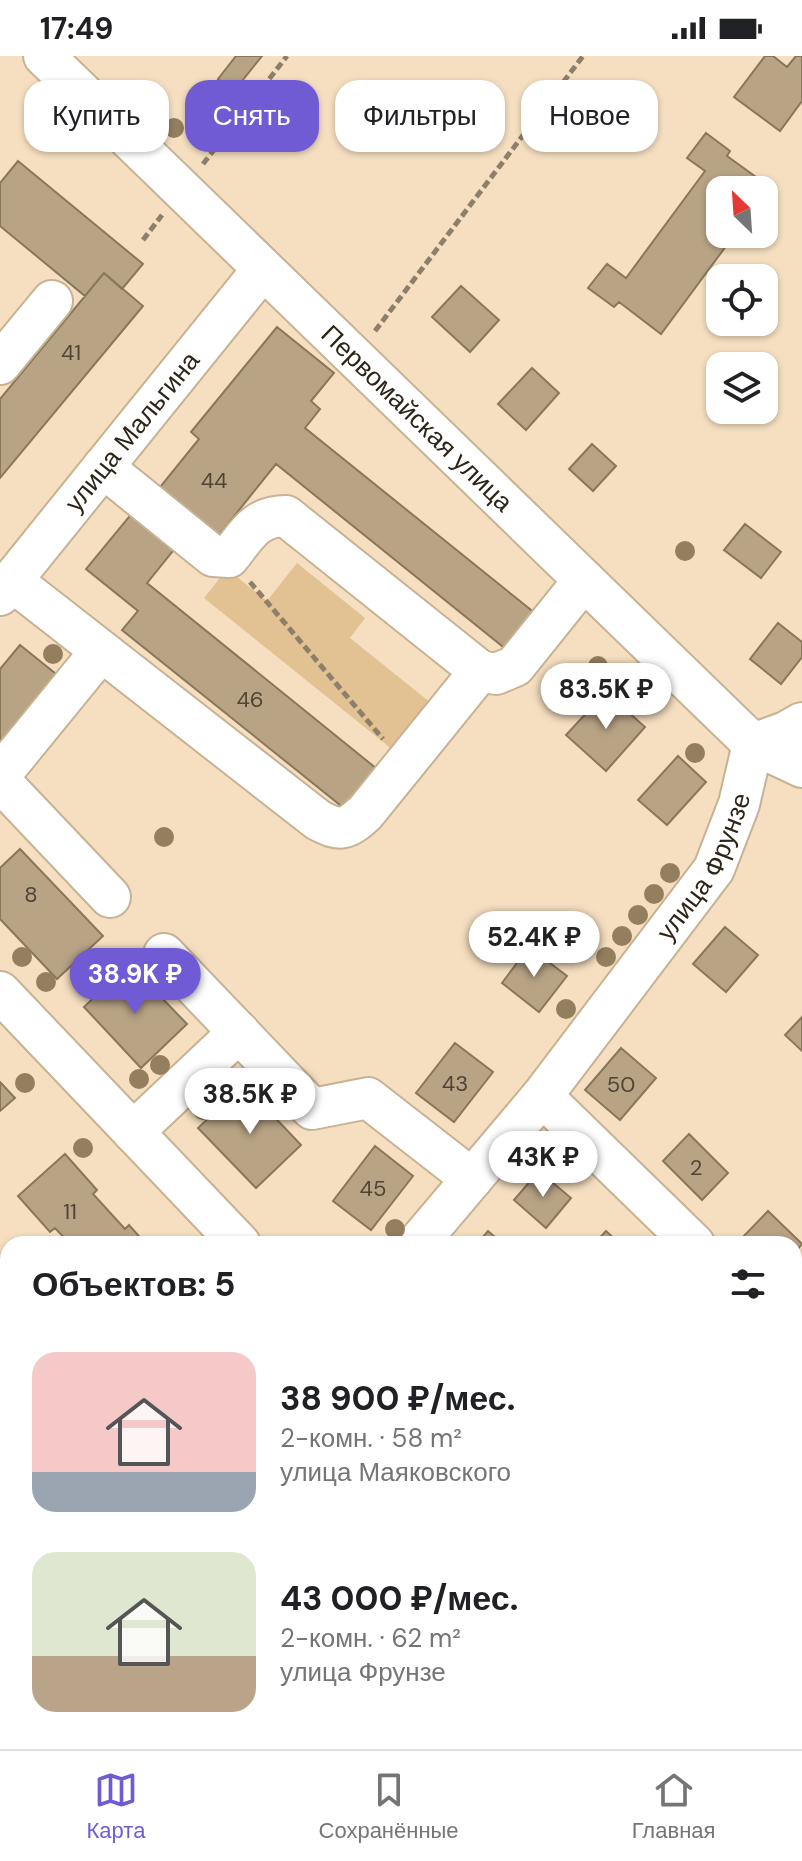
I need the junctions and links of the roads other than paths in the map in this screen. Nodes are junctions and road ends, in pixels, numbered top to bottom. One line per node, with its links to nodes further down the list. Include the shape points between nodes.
1 (44, 56): 2 (street, Первомайская улица)
2 (263, 269): 5 (street, улица Мальгина); 6 (street, Первомайская улица)
3 (52, 301): 4 (street)
4 (0, 364)
5 (103, 467): 7 (street, улица Мальгина); 9 (street, via 213,556 229,557 255,525 286,516)
6 (584, 580): 9 (street, via 515,666 496,674); 11 (street, Первомайская улица)
7 (6, 588): 8 (street)
8 (101, 651): 9 (street, via 335,829 351,826 365,813); 13 (street)
9 (480, 671)
10 (802, 723): 11 (street)
11 (753, 744): 12 (street, Первомайская улица); 19 (street, улица Фрунзе, via 739,804 714,869)
12 (802, 767)
13 (0, 775)
14 (0, 781): 15 (street)
15 (110, 897)
16 (164, 954): 18 (street)
17 (0, 992): 20 (street)
18 (239, 1032): 20 (street); 21 (street, via 312,1109 368,1098)
19 (542, 1096): 21 (street, улица Фрунзе); 24 (street)
20 (133, 1132): 22 (street)
21 (472, 1179): 23 (street, улица Фрунзе)
22 (232, 1236)
23 (424, 1236)
24 (686, 1236)

